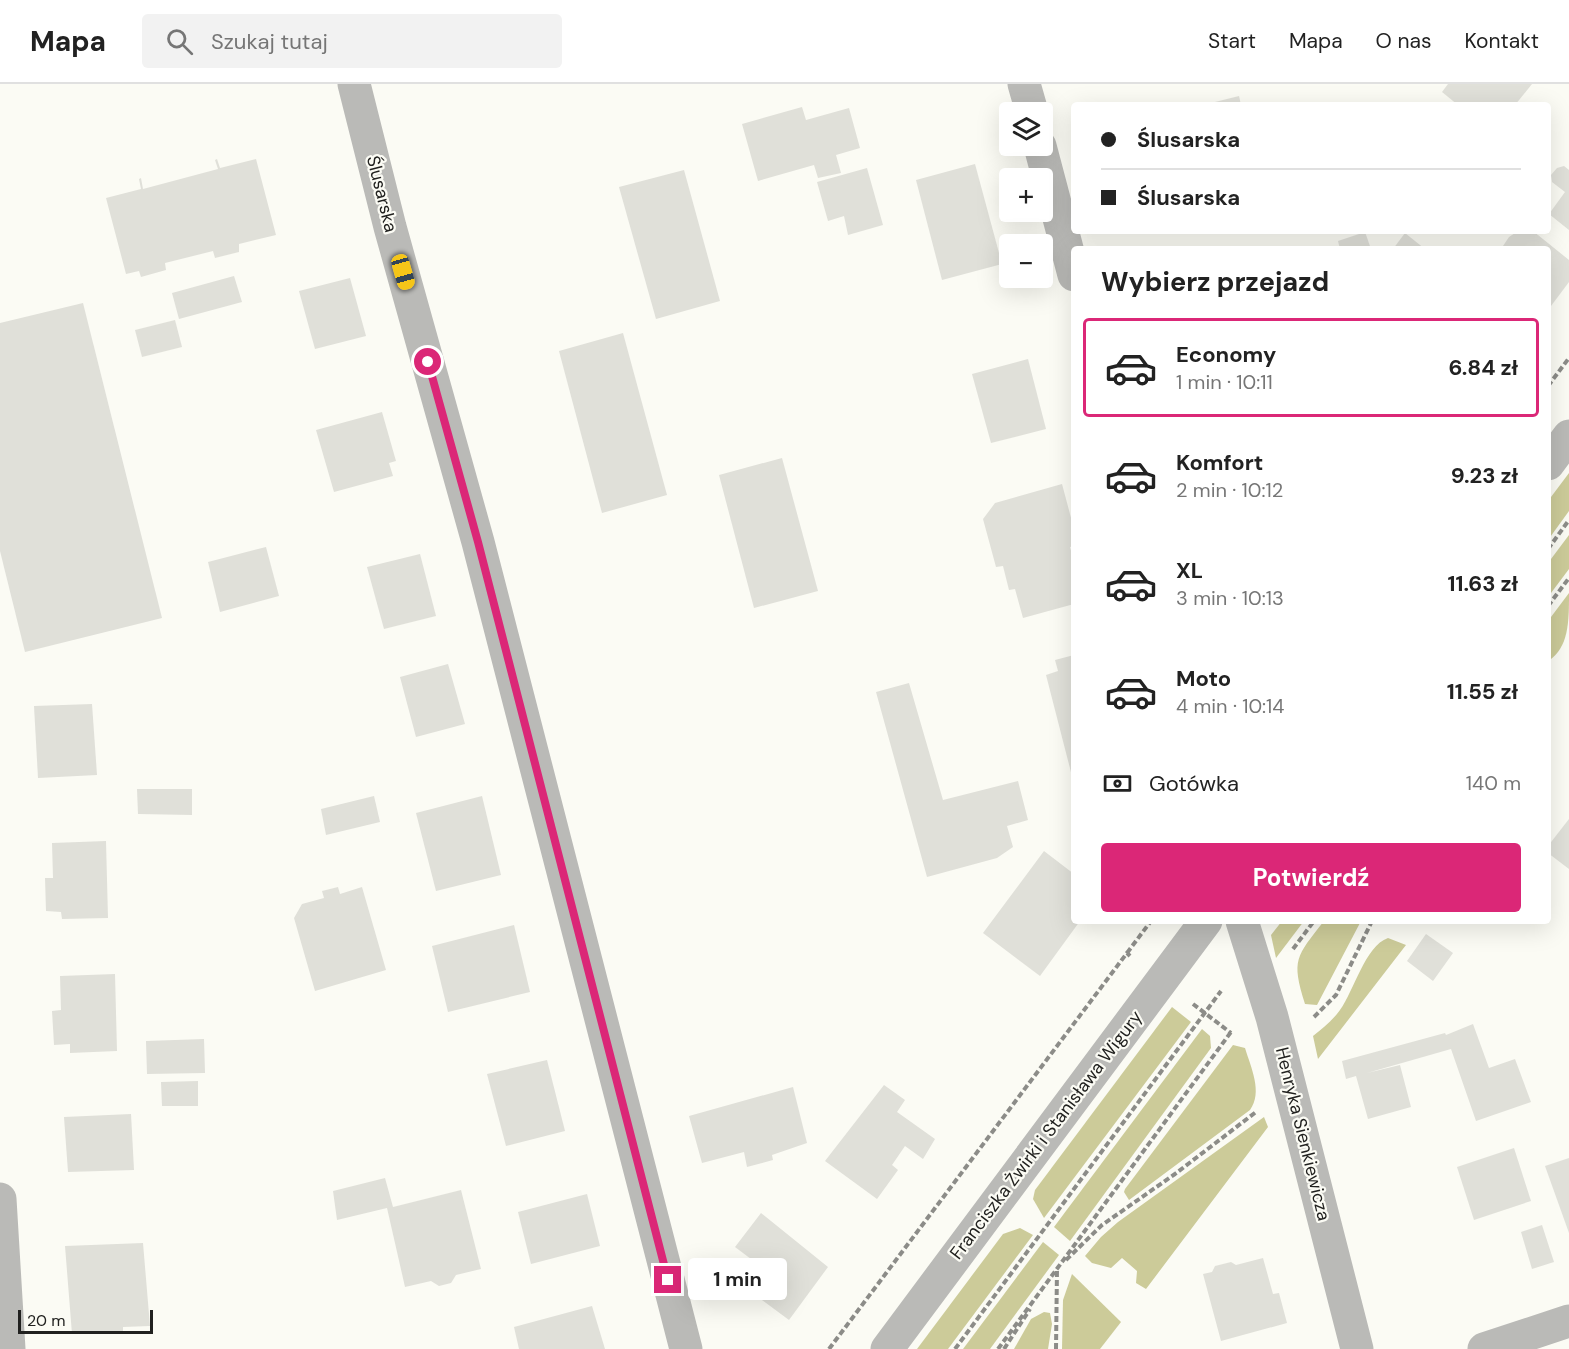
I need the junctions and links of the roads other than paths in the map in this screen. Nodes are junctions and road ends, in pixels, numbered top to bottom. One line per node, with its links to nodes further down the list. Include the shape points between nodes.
1 (354, 84): 13 (street, Ślusarska, via 478,542)
2 (1024, 84): 3 (street)
3 (1029, 102)
4 (1043, 156): 5 (street)
5 (1071, 264)
6 (1569, 436): 7 (street)
7 (1551, 460)
8 (1204, 924): 14 (street, Franciszka Żwirki i Stanisława Wigury)
9 (1246, 936): 15 (street, Henryka Sienkiewicza, via 1296,1104)
10 (0, 1199): 12 (street)
11 (1569, 1321): 16 (street)
12 (9, 1349)
13 (686, 1349)
14 (887, 1349)
15 (1358, 1349)
16 (1484, 1349)

